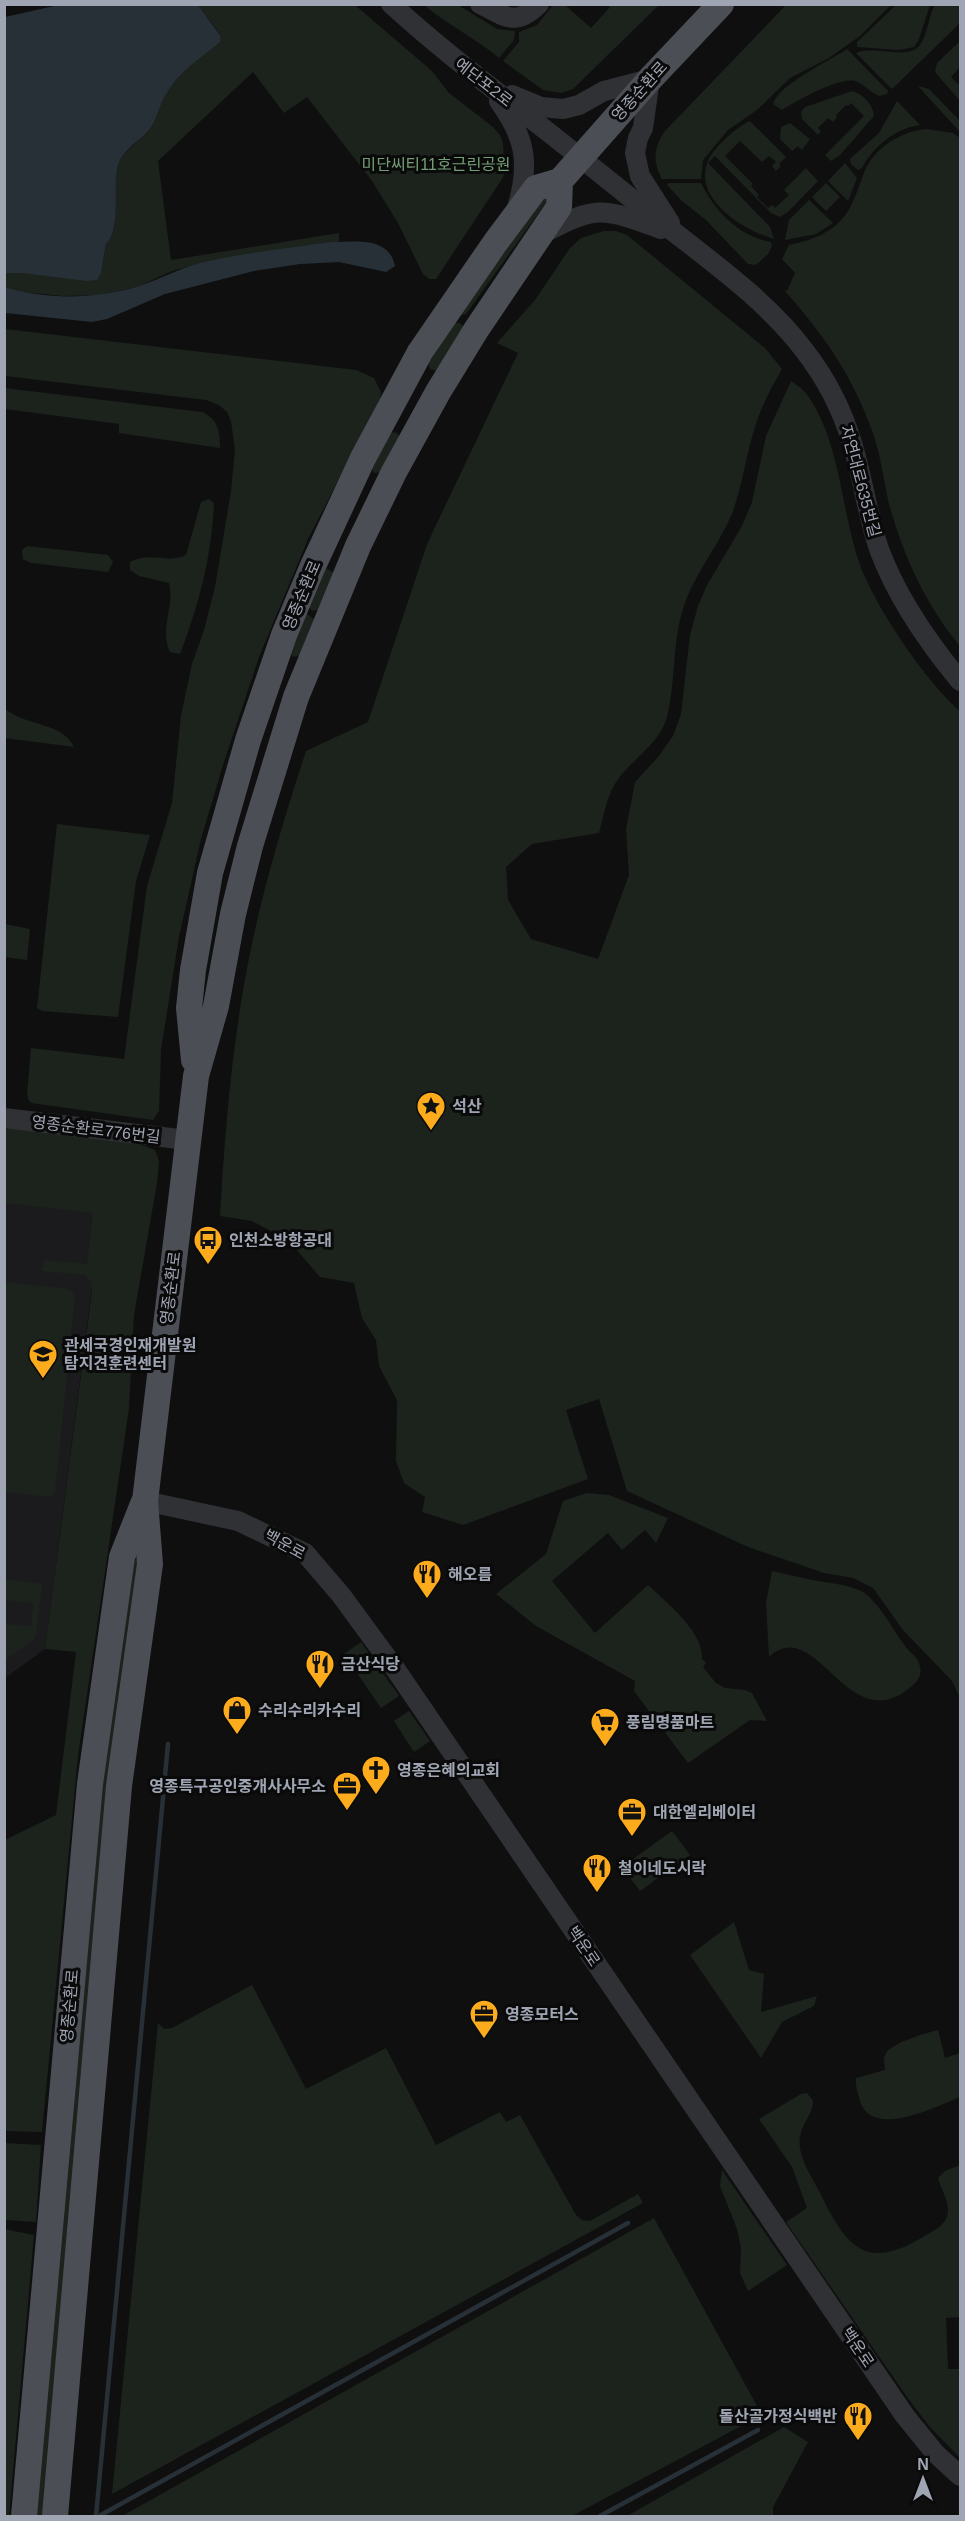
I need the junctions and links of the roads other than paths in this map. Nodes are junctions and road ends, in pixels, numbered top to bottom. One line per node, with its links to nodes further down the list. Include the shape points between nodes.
1 (391, 4): 6 (street, 예단포2로)
2 (480, 4): 3 (street, via 508,19 530,13)
3 (538, 4)
4 (721, 4): 5 (main road, 영종순환로)
5 (650, 79): 6 (street, via 604,91 563,109 541,107); 7 (main road, 영종순환로); 10 (street, via 643,128 636,145 638,168)
6 (488, 85): 7 (street, 예단포2로); 9 (street, via 517,129 523,148 524,179)
7 (579, 157): 8 (main road, 영종순환로); 10 (street, 자연대로635번길)
8 (560, 181): 9 (main road, 영종순환로, via 536,188); 11 (main road, 영종순환로, via 559,207)
9 (514, 216): 13 (main road, 영종순환로, via 420,352 336,515 284,635 248,740 210,873 189,1008)
10 (677, 235): 11 (street, via 603,211 577,216); 12 (street, 자연대로635번길, via 782,323 828,385 853,444 869,513 890,574 910,613)
11 (540, 236): 13 (main road, 영종순환로, via 438,392 394,472 326,620 296,697 249,846 216,1006)
12 (960, 681)
13 (196, 1076): 15 (main road, 영종순환로)
14 (4, 1118): 15 (street, 영종순환로776번길)
15 (188, 1140): 16 (main road, 영종순환로)
16 (145, 1501): 17 (street, 백운로, via 238,1521 298,1549 314,1561 396,1670 901,2410 935,2453); 18 (main road, 영종순환로, via 122,1557 90,1784); 19 (main road, 영종순환로, via 150,1564 119,1786)
17 (960, 2476)
18 (24, 2517)
19 (54, 2517)

